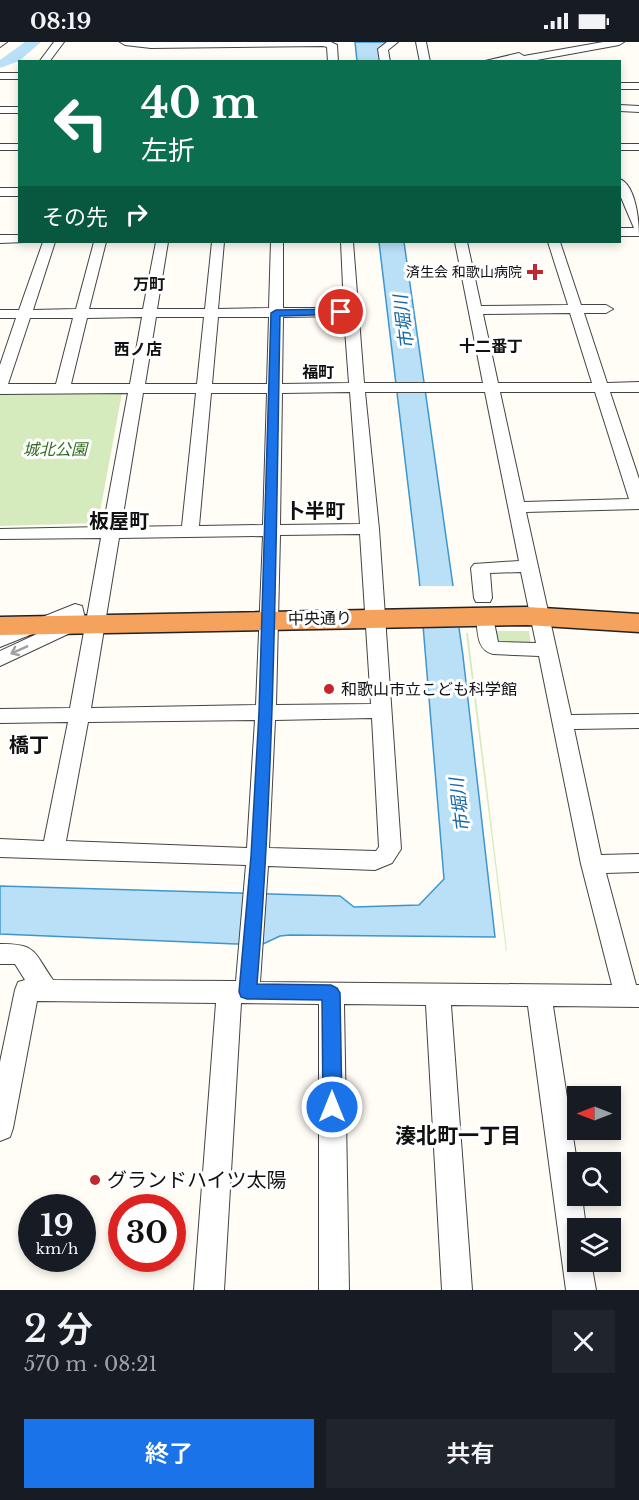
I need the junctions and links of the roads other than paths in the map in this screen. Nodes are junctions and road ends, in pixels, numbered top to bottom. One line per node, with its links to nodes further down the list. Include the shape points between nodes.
1 (59, 42): 10 (street)
2 (125, 42): 7 (street)
3 (393, 42): 11 (street, via 383,49)
4 (422, 42): 12 (street)
5 (598, 42): 8 (street)
6 (619, 42): 8 (street)
7 (197, 46): 9 (street)
8 (536, 55): 13 (street); 14 (street)
9 (333, 56)
10 (46, 60)
11 (385, 60)
12 (425, 60)
13 (500, 60)
14 (515, 60)
15 (0, 74): 16 (street)
16 (18, 74)
17 (639, 86): 18 (street)
18 (621, 87)
19 (621, 108): 20 (street)
20 (639, 109)
21 (0, 110): 22 (street)
22 (18, 110)
23 (0, 147): 24 (street)
24 (18, 147)
25 (621, 147): 26 (street)
26 (639, 147)
27 (621, 188): 28 (street); 31 (street)
28 (636, 190)
29 (0, 192): 30 (street)
30 (18, 192)
31 (639, 226)
32 (621, 232): 33 (street)
33 (639, 232)
34 (0, 239): 35 (street)
35 (18, 239)
36 (49, 243): 52 (street)
37 (100, 243): 53 (street)
38 (162, 243): 48 (street)
39 (218, 243): 49 (street)
40 (277, 243): 50 (street)
41 (347, 243): 47 (street)
42 (461, 243): 46 (street)
43 (554, 243): 44 (street)
44 (576, 309): 45 (street); 46 (street); 59 (street)
45 (606, 309)
46 (476, 310): 62 (street)
47 (351, 312): 50 (street); 58 (street)
48 (150, 313): 49 (street); 53 (street); 61 (street)
49 (212, 313): 50 (street); 54 (street)
50 (276, 313): 57 (street)
51 (0, 314): 52 (street)
52 (25, 314): 53 (street); 56 (street)
53 (82, 314): 60 (street)
54 (205, 387): 57 (street); 61 (street); 67 (street)
55 (639, 387): 59 (street)
56 (0, 388): 60 (street)
57 (273, 388): 58 (street); 66 (street)
58 (358, 388): 62 (street); 65 (street)
59 (600, 388): 62 (street); 63 (street)
60 (62, 389): 61 (street)
61 (136, 389): 68 (street)
62 (492, 389): 64 (street)
63 (639, 504): 64 (street)
64 (517, 507): 70 (street)
65 (370, 529): 66 (street); 73 (street)
66 (270, 530): 67 (street); 75 (street)
67 (190, 531): 68 (street)
68 (111, 532): 69 (street); 77 (street)
69 (0, 534)
70 (529, 566): 72 (street, via 480,568); 74 (street)
71 (639, 604): 74 (highway, 中央通り)
72 (476, 607): 73 (highway, 中央通り); 74 (highway, 中央通り); 82 (street, via 493,648)
73 (386, 608): 75 (highway, 中央通り); 84 (street)
74 (539, 608): 78 (highway, 中央通り); 82 (street)
75 (269, 610): 77 (highway, 中央通り); 85 (street)
76 (0, 611): 77 (highway, 中央通り)
77 (86, 617): 79 (highway, 中央通り); 83 (street, one-way to 83); 87 (street)
78 (639, 623)
79 (35, 625): 80 (highway, 中央通り); 81 (street)
80 (0, 626)
81 (0, 641)
82 (548, 650): 89 (street)
83 (0, 659)
84 (381, 711): 85 (street); 94 (street, via 390,849 384,857 375,861)
85 (266, 712): 87 (street); 94 (street)
86 (0, 716): 87 (street)
87 (79, 716): 91 (street)
88 (639, 720): 89 (street)
89 (563, 722): 93 (street)
90 (0, 848): 91 (street)
91 (53, 850): 94 (street)
92 (639, 863): 93 (street)
93 (592, 864): 101 (street)
94 (258, 866): 97 (street, via 251,955)
95 (0, 954): 96 (street, via 21,954)
96 (46, 990): 97 (street); 102 (street, via 27,990)
97 (238, 992): 98 (street); 103 (street)
98 (331, 993): 99 (street); 104 (street)
99 (438, 994): 100 (street); 105 (street)
100 (540, 996): 101 (street); 106 (street)
101 (633, 996)
102 (0, 1128)
103 (209, 1290)
104 (334, 1290)
105 (457, 1290)
106 (581, 1290)

